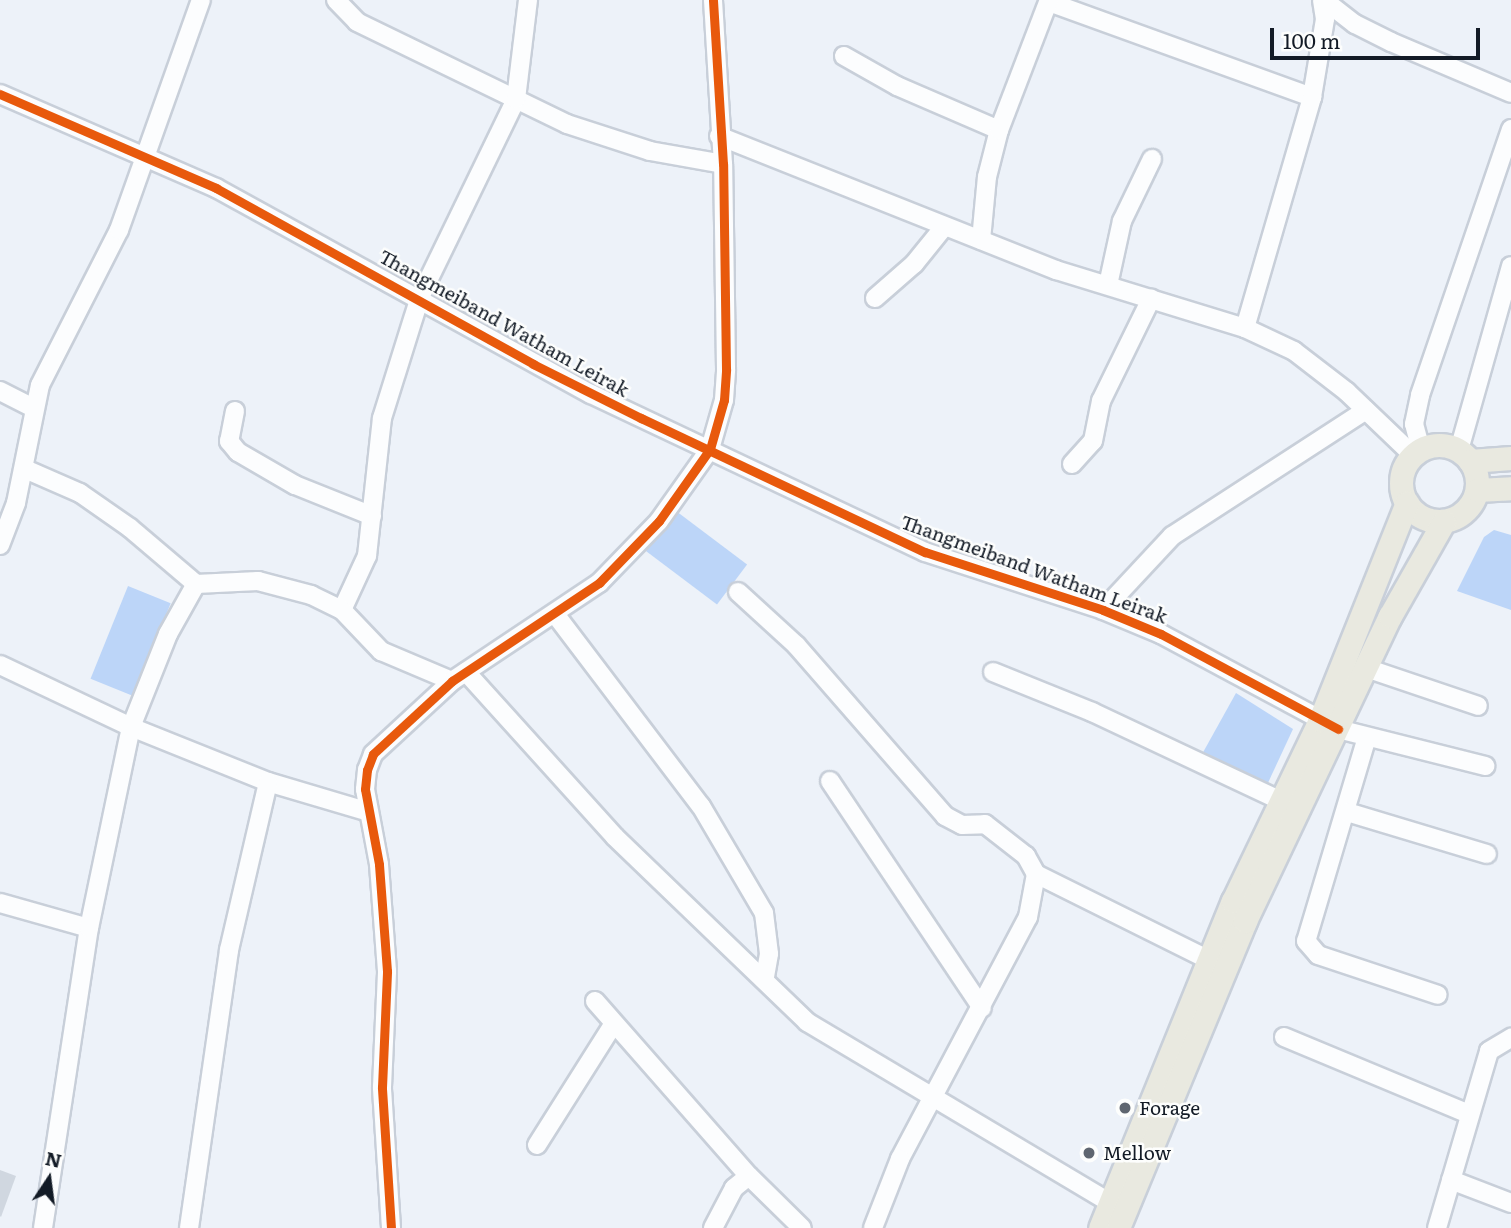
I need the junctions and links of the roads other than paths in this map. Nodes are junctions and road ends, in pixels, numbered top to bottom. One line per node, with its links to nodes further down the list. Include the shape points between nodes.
1 (181, 0): 7 (street)
2 (335, 0): 12 (street, via 357,22)
3 (528, 0): 12 (street)
4 (713, 0): 15 (street)
5 (1323, 0): 9 (street, via 1355,24 1391,42); 11 (street, via 1325,19)
6 (1049, 1): 11 (street); 14 (street)
7 (200, 4): 16 (street)
8 (844, 56): 14 (street, via 897,86)
9 (1511, 93)
10 (0, 94): 16 (street, Thangmeiband Watham Leirak)
11 (1312, 97): 26 (street)
12 (516, 99): 18 (street, via 607,140); 23 (street)
13 (1511, 129): 32 (street, via 1420,395 1414,424)
14 (999, 130): 20 (street, via 987,177)
15 (719, 136): 18 (street); 19 (street)
16 (147, 156): 23 (street, Thangmeiband Watham Leirak); 28 (street, via 119,230 56,349)
17 (1152, 159): 22 (street, via 1122,222)
18 (723, 164): 31 (street, via 726,369 724,400)
19 (944, 227): 20 (street); 24 (street, via 914,264)
20 (981, 240): 22 (street)
21 (1511, 266): 33 (street)
22 (1108, 285): 25 (street)
23 (421, 297): 31 (street, Thangmeiband Watham Leirak, via 579,388); 40 (street, via 382,418)
24 (875, 298)
25 (1151, 299): 26 (street); 35 (street, via 1101,401 1093,441)
26 (1245, 328): 29 (street, via 1294,351)
27 (0, 391): 28 (street)
28 (33, 408): 36 (street)
29 (1366, 410): 32 (street); 46 (street, via 1172,536)
30 (235, 411): 40 (street, via 229,441 238,452 295,485)
31 (710, 449): 46 (street, Thangmeiband Watham Leirak, via 925,552); 47 (street, via 659,521 627,556)
32 (1417, 452): 33 (main road, via 1445,445); 39 (main road, via 1401,478)
33 (1465, 456): 34 (main road); 38 (main road)
34 (1511, 458)
35 (1072, 464)
36 (25, 469): 42 (street); 43 (street, via 80,493)
37 (1511, 488): 38 (main road)
38 (1477, 490): 41 (main road, via 1459,516)
39 (1407, 503): 41 (main road, via 1428,519); 53 (main road)
40 (372, 516): 45 (street, via 367,556)
41 (1444, 521): 49 (main road)
42 (0, 545)
43 (196, 584): 45 (street, via 258,581 291,588); 54 (street, via 168,634)
44 (738, 592): 63 (street, via 796,645 945,816 962,825 985,824 1026,856)
45 (342, 610): 51 (street, via 381,650)
46 (1103, 610): 53 (street, Thangmeiband Watham Leirak, via 1196,652)
47 (555, 614): 51 (street); 67 (street, via 701,806 764,914 769,954)
48 (0, 665): 54 (street)
49 (1366, 668): 52 (street); 53 (main road)
50 (993, 673): 59 (street, via 1092,712)
51 (459, 676): 60 (street, via 373,754 365,789); 67 (street, via 615,837)
52 (1478, 706)
53 (1329, 725): 55 (street, Thangmeiband Watham Leirak); 59 (main road)
54 (131, 727): 58 (street); 65 (street)
55 (1367, 737): 56 (street, Thangmeiband Watham Leirak); 61 (street)
56 (1485, 766)
57 (830, 781): 70 (street)
58 (268, 782): 60 (street); 82 (street, via 229,950)
59 (1289, 804): 66 (main road); 80 (main road, via 1220,981)
60 (369, 812): 83 (street, via 379,864 387,971 382,1087)
61 (1348, 812): 62 (street); 68 (street, via 1307,931 1310,949)
62 (1487, 854)
63 (1036, 874): 66 (street); 70 (street, via 1028,917)
64 (0, 903): 65 (street)
65 (89, 928): 81 (street)
66 (1209, 960): 80 (main road)
67 (765, 977): 74 (street, via 828,1038)
68 (1438, 995)
69 (595, 1001): 71 (street)
70 (982, 1008): 74 (street)
71 (614, 1023): 76 (street); 77 (street)
72 (1284, 1037): 75 (street)
73 (1511, 1038): 75 (street, via 1489,1051)
74 (933, 1098): 80 (street); 86 (street, via 900,1159)
75 (1469, 1114): 78 (street)
76 (537, 1145)
77 (749, 1176): 84 (street, via 734,1188); 85 (street)
78 (1451, 1180): 79 (street); 88 (street)
79 (1511, 1203)
80 (1118, 1214): 87 (main road)
81 (45, 1228)
82 (189, 1228)
83 (391, 1228)
84 (713, 1228)
85 (803, 1228)
86 (873, 1228)
87 (1100, 1228)
88 (1437, 1228)

